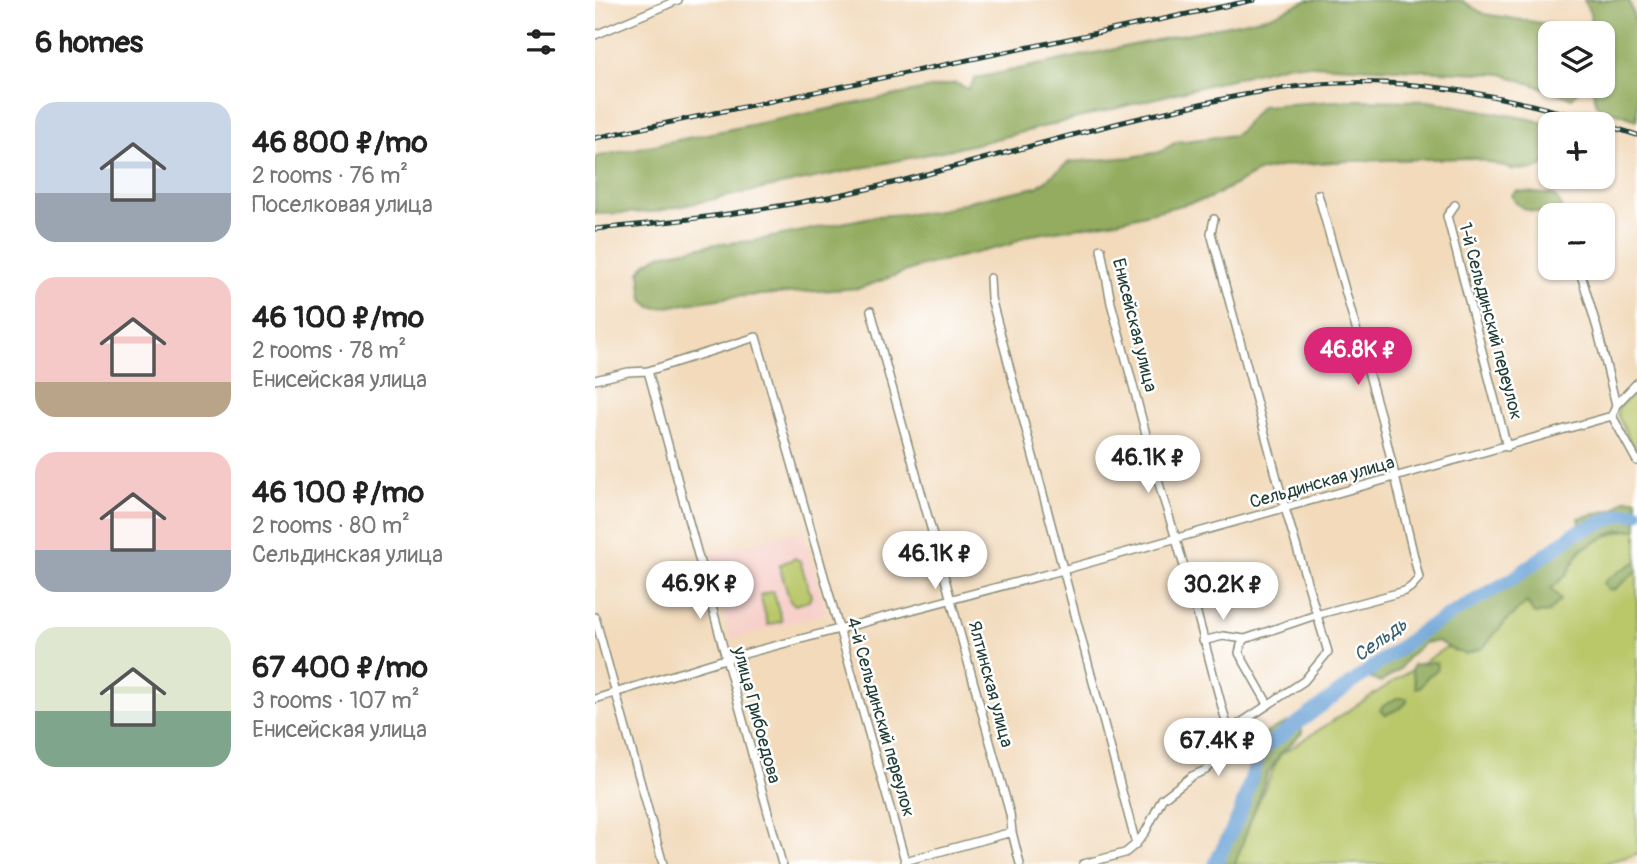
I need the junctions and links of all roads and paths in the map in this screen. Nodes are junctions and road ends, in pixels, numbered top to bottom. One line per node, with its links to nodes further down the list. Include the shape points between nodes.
1 (678, 0): 2 (street)
2 (595, 35)
3 (1318, 194): 17 (street)
4 (1455, 205): 15 (street, 1-й Сельдинский переулок, via 1447,216)
5 (1214, 219): 18 (street, via 1211,233)
6 (1101, 249): 19 (street, Енисейская улица, via 1118,329)
7 (990, 278): 20 (street, via 991,298)
8 (1583, 280): 13 (street)
9 (871, 311): 21 (street, Ялтинская улица)
10 (648, 371): 11 (street); 24 (street, 4-й Сельдинский переулок, via 756,337); 27 (street, улица Грибоедова)
11 (595, 380)
12 (1637, 383): 13 (street)
13 (1616, 405): 14 (street)
14 (1612, 416): 15 (street, Сельдинская улица); 16 (street)
15 (1507, 447): 17 (street, Сельдинская улица)
16 (1637, 461)
17 (1396, 478): 18 (street, Сельдинская улица); 22 (street, via 1419,574 1417,583 1405,591)
18 (1285, 508): 19 (street, Сельдинская улица); 22 (street)
19 (1177, 538): 20 (street, Сельдинская улица); 26 (street, Енисейская улица)
20 (1063, 570): 21 (street, Сельдинская улица); 33 (street)
21 (953, 599): 24 (street, Сельдинская улица); 32 (street, Ялтинская улица)
22 (1316, 615): 25 (street); 30 (street, via 1328,652 1304,681)
23 (595, 617): 28 (street)
24 (839, 629): 27 (street, Сельдинская улица); 34 (street, 4-й Сельдинский переулок)
25 (1245, 639): 26 (street, via 1223,636); 30 (street, via 1239,653)
26 (1203, 641): 31 (street, Енисейская улица)
27 (725, 659): 28 (street, Сельдинская улица); 36 (street, улица Грибоедова)
28 (616, 692): 29 (street, Сельдинская улица); 35 (street)
29 (595, 699)
30 (1268, 704): 31 (street)
31 (1229, 732): 33 (street, via 1217,759 1162,799)
32 (1012, 832): 34 (street); 37 (street, Ялтинская улица)
33 (1136, 844): 38 (street, via 1125,853)
34 (905, 862)
35 (663, 864)
36 (782, 864)
37 (1020, 864)
38 (1083, 864)

